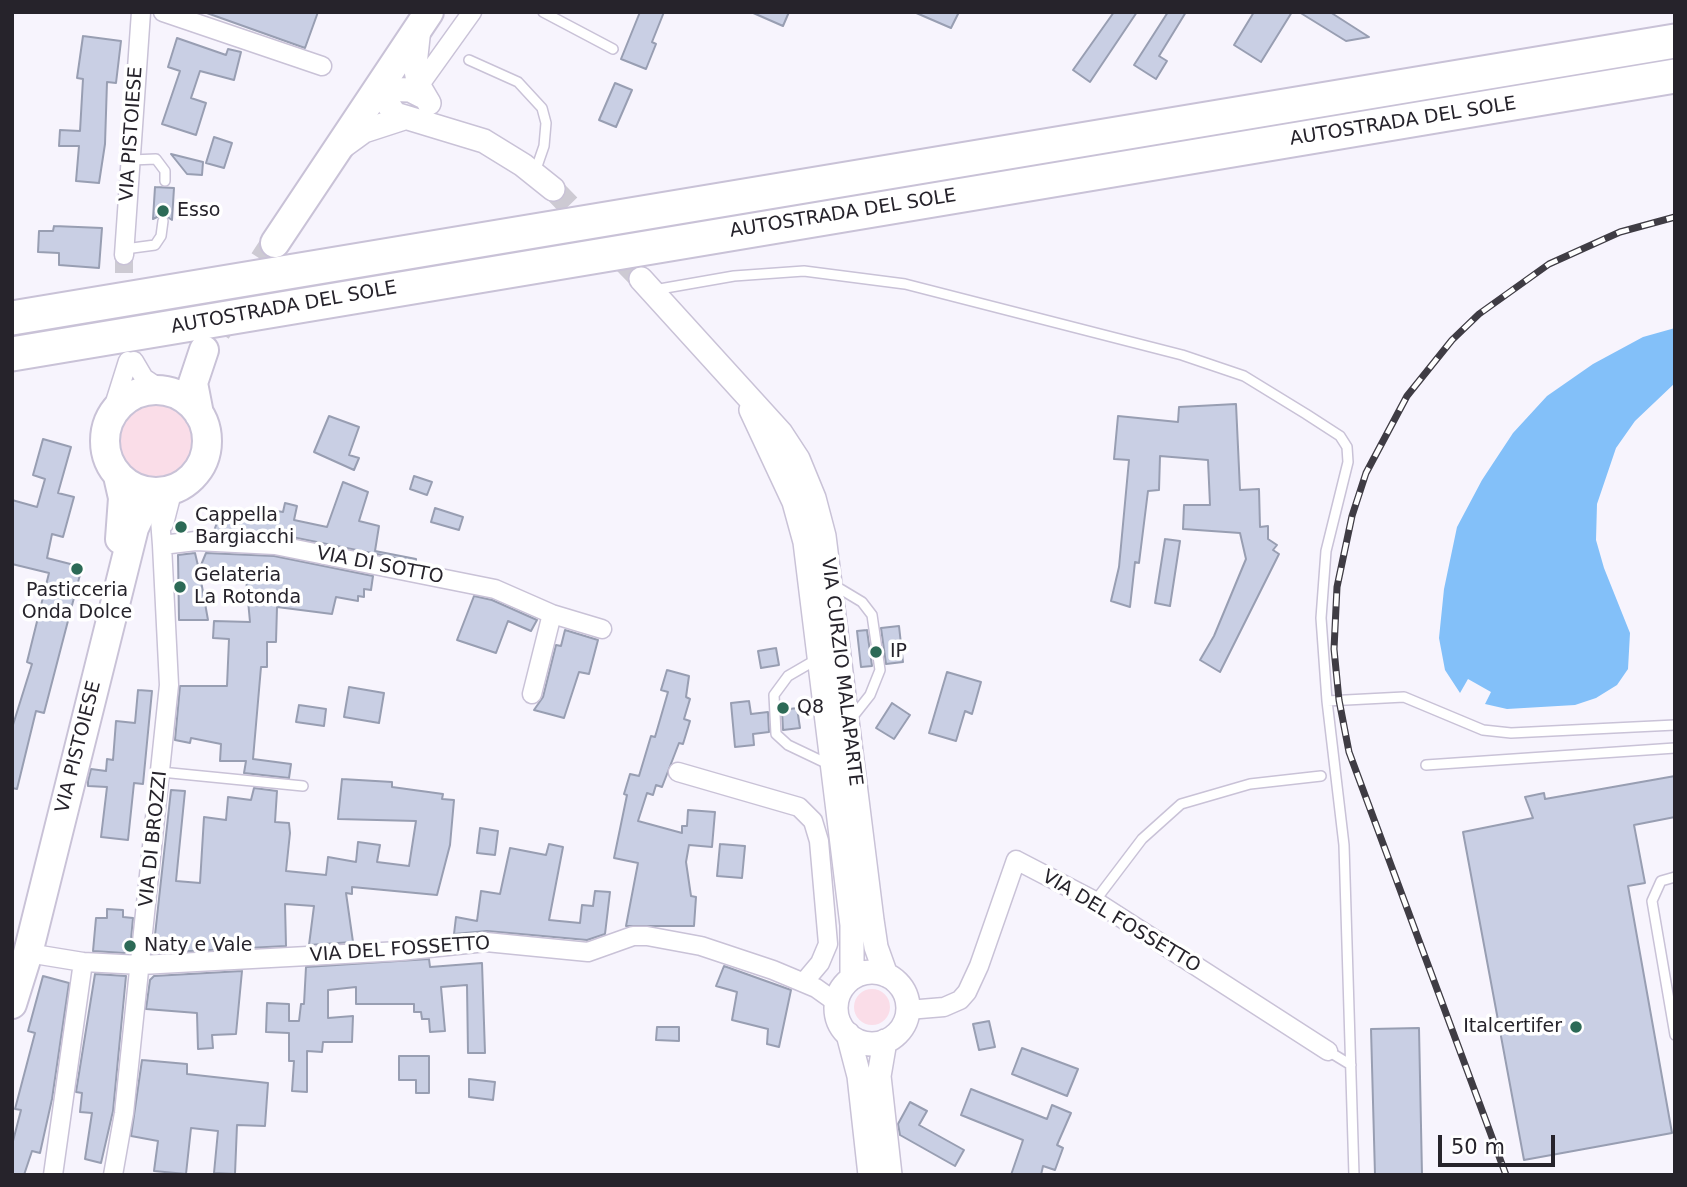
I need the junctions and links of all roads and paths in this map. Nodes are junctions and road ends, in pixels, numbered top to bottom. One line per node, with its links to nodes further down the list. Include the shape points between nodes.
1 (141, 12): 16 (street, VIA PISTOIESE)
2 (163, 12): 9 (street)
3 (472, 12): 12 (street)
4 (543, 12): 7 (lane)
5 (424, 20): 11 (main road); 12 (street, via 415,65)
6 (1675, 41): 24 (highway, AUTOSTRADA DEL SOLE)
7 (613, 49)
8 (469, 60): 17 (lane, via 518,82 542,108 544,146)
9 (322, 66)
10 (1675, 76): 25 (highway, AUTOSTRADA DEL SOLE)
11 (377, 89): 12 (street); 13 (street, via 386,106); 15 (main road)
12 (422, 91): 14 (street)
13 (404, 118): 14 (street); 15 (street, via 354,136)
14 (454, 131): 17 (street, via 484,141)
15 (332, 157): 21 (main road)
16 (130, 160): 18 (lane, via 156,159 165,171); 22 (street, VIA PISTOIESE)
17 (534, 174): 19 (street)
18 (165, 181)
19 (553, 189)
20 (163, 221): 22 (lane, via 155,245)
21 (275, 243)
22 (125, 252)
23 (647, 285): 27 (street, VIA CURZIO MALAPARTE); 38 (lane, via 836,272 952,295 1182,355 1244,376 1340,436 1347,447 1348,462 1324,575 1322,646)
24 (12, 318)
25 (12, 354)
26 (162, 390): 28 (main road, VIA PISTOIESE, via 181,396); 28 (main road, via 205,350 193,383); 29 (main road, via 133,395); 29 (street, VIA PISTOIESE, via 144,378 131,361)
27 (743, 391): 33 (street, VIA CURZIO MALAPARTE, via 798,459 820,517); 36 (street, VIA CURZIO MALAPARTE, via 794,502 805,541)
28 (199, 414): 31 (main road, VIA PISTOIESE, via 206,429 205,454 193,475)
29 (111, 415): 30 (main road, VIA PISTOIESE, via 105,447)
30 (118, 476): 31 (main road, via 133,487); 50 (main road, VIA PISTOIESE, via 123,498 120,539)
31 (162, 490): 32 (street, VIA DI BROZZI); 50 (main road, VIA PISTOIESE, via 134,528)
32 (162, 545): 34 (street, VIA DI SOTTO, via 186,541 275,545 495,589); 44 (street, VIA DI BROZZI, via 169,676)
33 (830, 583): 39 (street, VIA CURZIO MALAPARTE); 39 (lane, via 862,602 872,615 880,670 870,695)
34 (552, 614): 35 (street, VIA DI SOTTO); 37 (street)
35 (602, 629)
36 (821, 657): 43 (street, VIA CURZIO MALAPARTE); 43 (lane, via 788,676 774,695 776,734 788,745)
37 (531, 694)
38 (1327, 701): 40 (lane, via 1404,697 1483,730 1511,733); 63 (lane, via 1344,845)
39 (847, 723): 53 (street, VIA CURZIO MALAPARTE, via 876,947)
40 (1675, 725)
41 (1675, 748): 42 (lane)
42 (1426, 765)
43 (834, 767): 54 (street, VIA CURZIO MALAPARTE, via 852,925)
44 (161, 772): 47 (lane); 52 (street, VIA DI BROZZI)
45 (678, 772): 55 (street, via 799,807 813,821 819,841 828,944)
46 (1321, 776): 49 (lane, via 1250,783 1181,804 1142,839)
47 (303, 786)
48 (1675, 877): 60 (lane, via 1661,881 1652,901)
49 (1095, 901): 58 (street, VIA DEL FOSSETTO, via 1016,860 967,992 944,1007); 62 (street, VIA DEL FOSSETTO)
50 (20, 952): 51 (street, VIA DEL FOSSETTO); 57 (main road, VIA PISTOIESE)
51 (83, 962): 52 (street, VIA DEL FOSSETTO); 64 (street)
52 (141, 965): 55 (street, VIA DEL FOSSETTO, via 486,942 588,952 633,936 647,936 701,946); 65 (street, VIA DI BROZZI)
53 (886, 975): 54 (street, via 870,972); 58 (street, VIA CURZIO MALAPARTE, via 902,989)
54 (852, 978): 56 (street)
55 (804, 982): 56 (street, VIA DEL FOSSETTO)
56 (837, 1003): 59 (street, via 840,1023)
57 (12, 1004)
58 (908, 1010): 61 (street, via 899,1032)
59 (848, 1034): 61 (street, via 862,1042); 66 (street, via 859,1076)
60 (1675, 1035)
61 (885, 1041): 67 (street, via 879,1076)
62 (1328, 1051): 63 (lane)
63 (1351, 1065): 68 (lane)
64 (53, 1175)
65 (113, 1175)
66 (870, 1175)
67 (890, 1175)
68 (1354, 1175)

